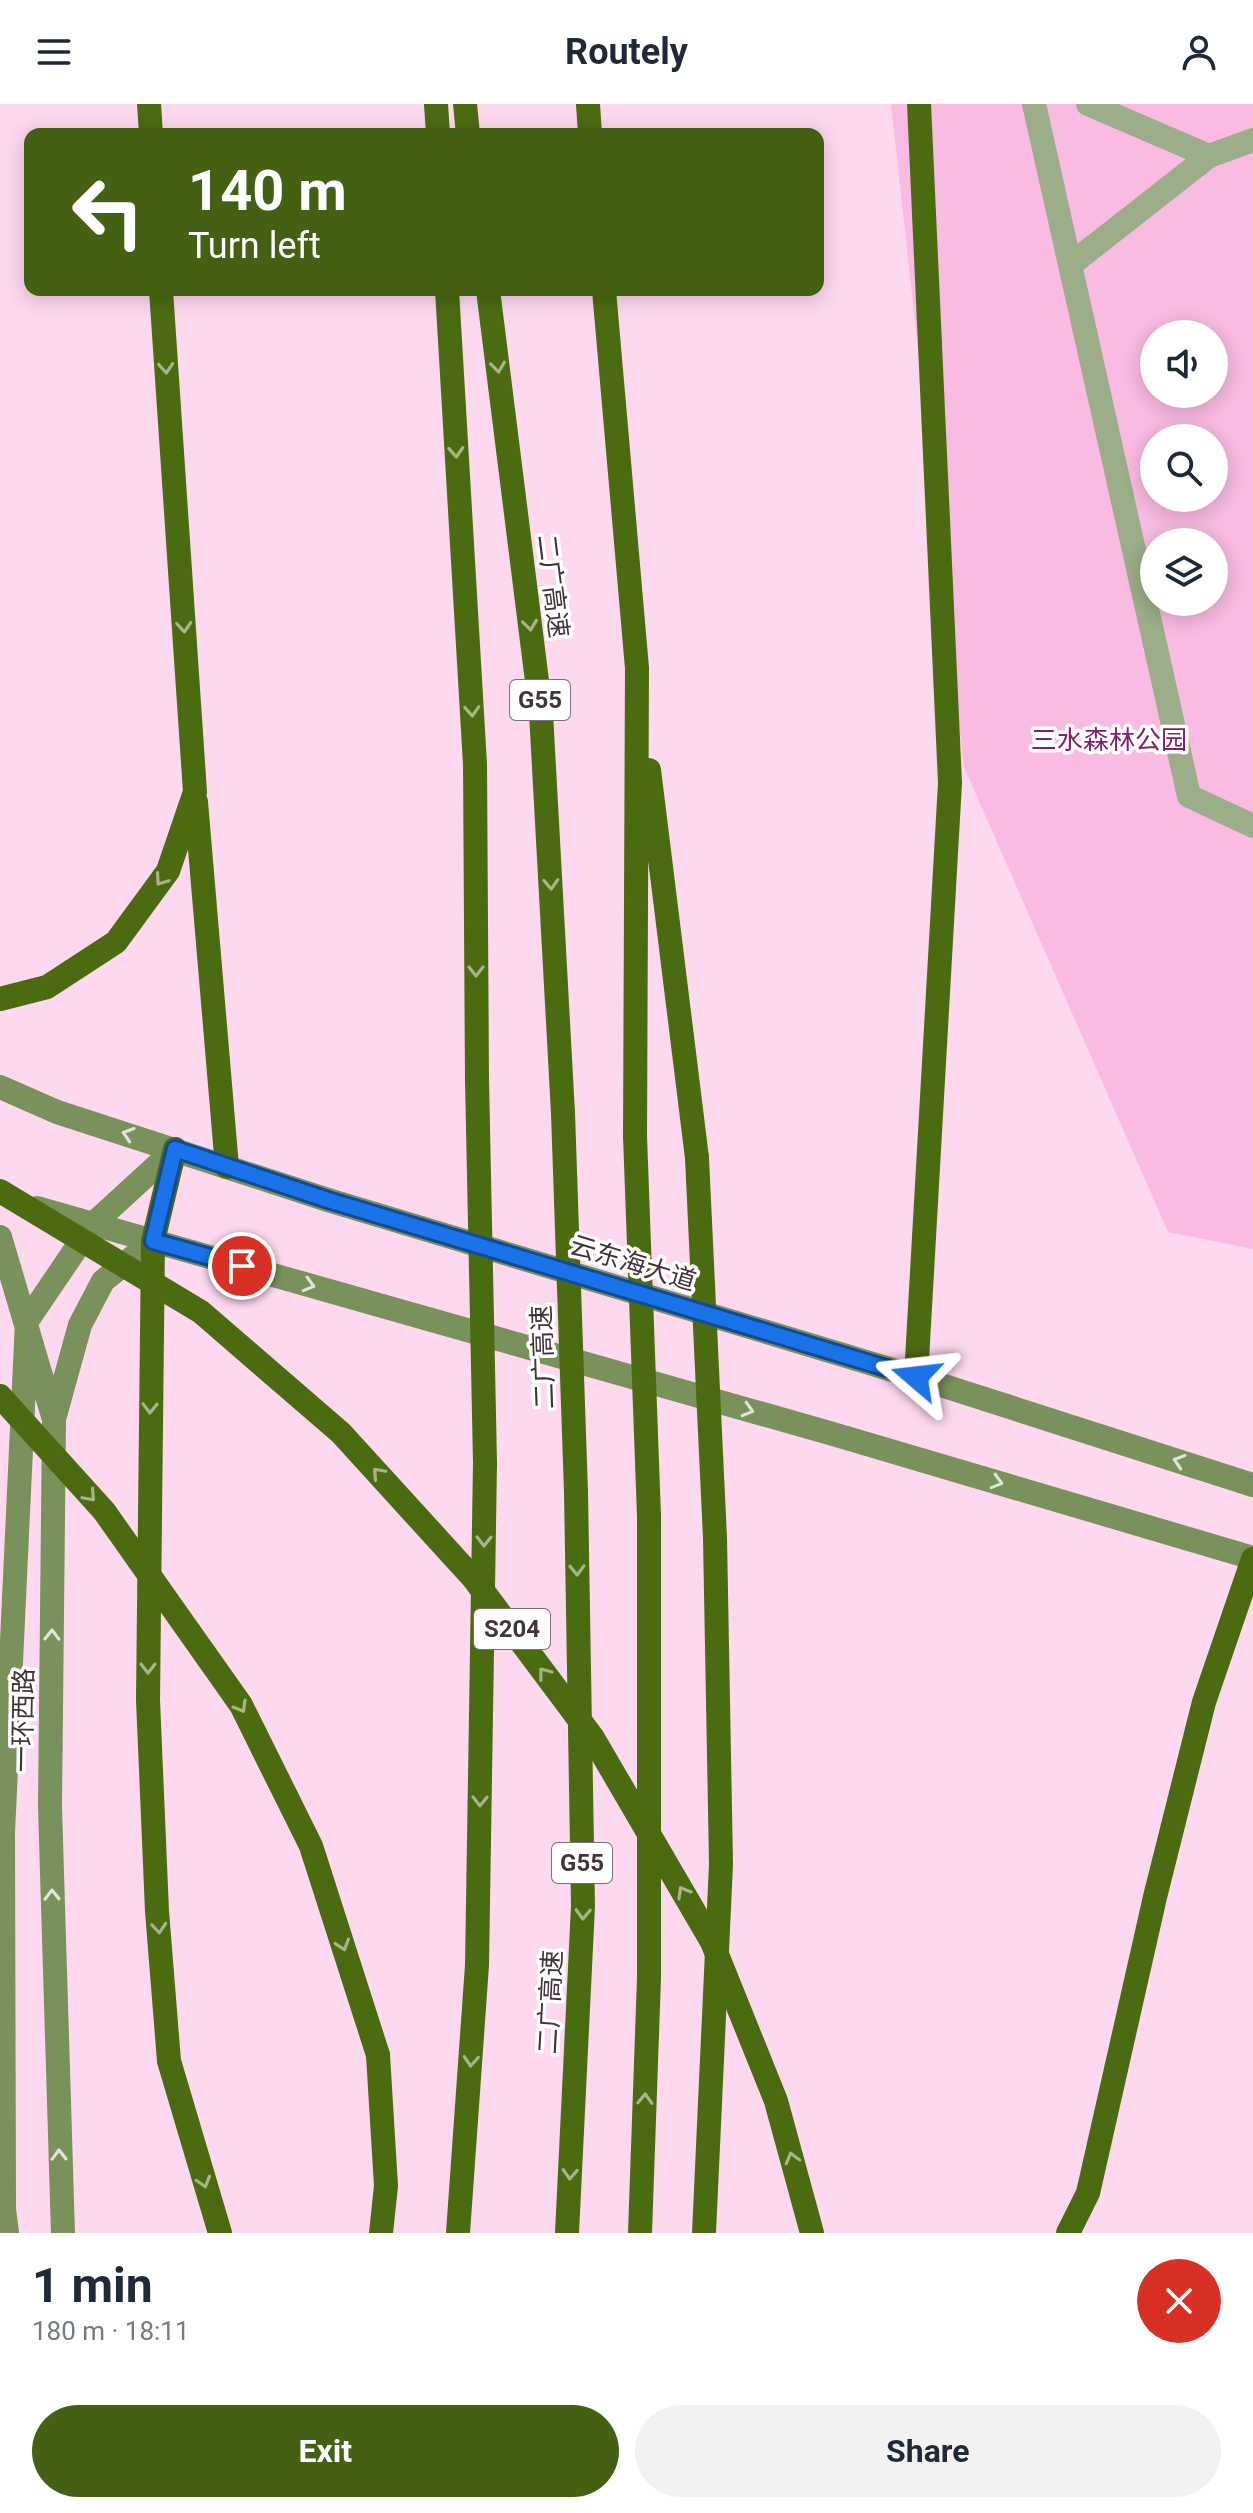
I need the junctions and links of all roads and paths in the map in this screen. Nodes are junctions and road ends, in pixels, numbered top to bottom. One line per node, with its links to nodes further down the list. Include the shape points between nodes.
1 (149, 104): 8 (highway)
2 (436, 104): 9 (highway)
3 (465, 104): 10 (highway)
4 (588, 104): 11 (highway)
5 (919, 104): 32 (highway, via 950,783)
6 (1034, 104): 14 (street)
7 (1088, 104): 13 (street)
8 (151, 128)
9 (438, 128)
10 (467, 128)
11 (590, 128)
12 (1253, 140): 13 (street)
13 (1209, 156): 14 (street)
14 (1070, 265): 21 (street, via 1189,796)
15 (161, 296): 20 (highway, one-way to 20)
16 (447, 296): 42 (highway, one-way to 42, bridge, via 475,764 485,1463 477,1965)
17 (489, 296): 43 (highway, 二广高速 / G55, one-way to 43, bridge, via 541,713 563,1113 583,1906)
18 (605, 296): 19 (highway, G55)
19 (637, 668): 44 (highway, G55, one-way to 19, bridge, via 649,1978 649,1516 635,1136); 45 (highway, bridge, via 697,1158 715,1538 721,1864)
20 (195, 792): 22 (highway, one-way to 22, via 168,871 116,942 47,987); 25 (highway)
21 (1253, 826)
22 (0, 999)
23 (0, 1087): 24 (main road, 云东海大道, one-way to 23, via 57,1112)
24 (175, 1149): 25 (main road, 云东海大道); 28 (main road); 30 (highway)
25 (227, 1167): 32 (main road, 云东海大道)
26 (0, 1191): 46 (highway, S204, one-way to 26, bridge, via 776,2101 712,1942 593,1738 474,1579 341,1433 201,1312)
27 (0, 1198): 28 (main road)
28 (92, 1225): 30 (main road); 31 (main road)
29 (0, 1237): 31 (main road)
30 (153, 1241): 34 (main road, 一环西路, via 103,1281 80,1325); 36 (main road, one-way to 36); 40 (highway, one-way to 40, via 148,1700 157,1911 169,2061)
31 (27, 1321): 34 (main road); 37 (main road)
32 (916, 1377): 35 (main road, 云东海大道, one-way to 32)
33 (0, 1396): 41 (highway, one-way to 41, bridge, via 104,1511 241,1705 311,1846 378,2055 386,2186)
34 (54, 1419): 39 (main road, 一环西路, one-way to 34, via 50,1807)
35 (1253, 1485)
36 (1253, 1558): 47 (highway, via 1204,1702 1088,2193)
37 (2, 1824): 38 (main road)
38 (7, 2233)
39 (63, 2233)
40 (220, 2233)
41 (381, 2233)
42 (458, 2233)
43 (567, 2233)
44 (640, 2233)
45 (704, 2233)
46 (812, 2233)
47 (1068, 2233)

